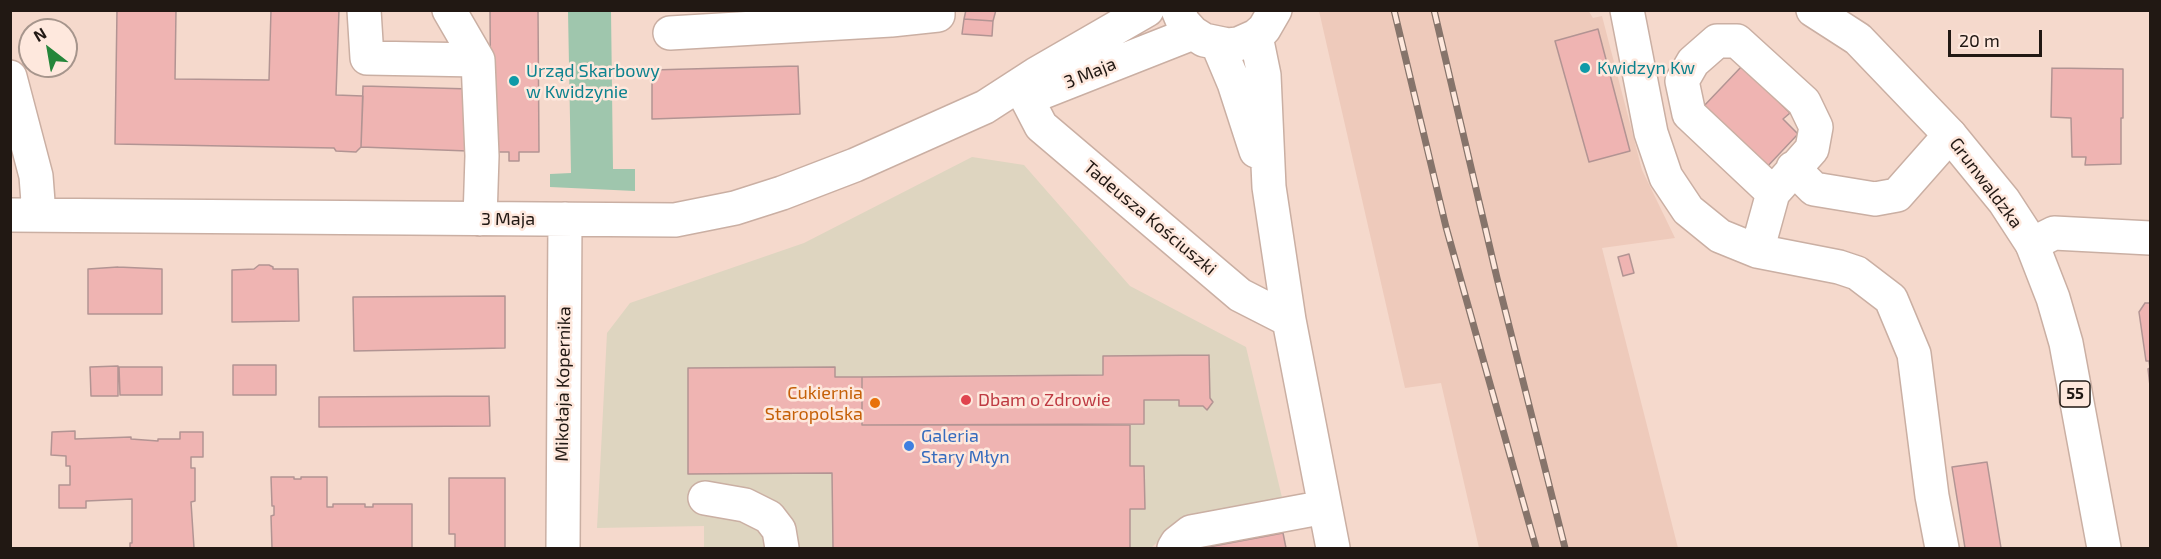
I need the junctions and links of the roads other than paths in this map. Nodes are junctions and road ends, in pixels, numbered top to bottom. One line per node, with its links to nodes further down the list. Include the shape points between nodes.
1 (364, 10): 10 (street, via 367,58)
2 (449, 10): 10 (street)
3 (938, 10): 9 (street, via 938,15 891,20)
4 (1147, 10): 13 (street, 3 Maja)
5 (1627, 10): 23 (street, via 1651,133 1666,177 1688,210 1720,236)
6 (1813, 10): 14 (street, Grunwaldzka / 55, via 1858,39)
7 (1266, 23): 8 (street, 3 Maja, via 1238,44); 16 (street)
8 (1196, 29): 12 (street, 3 Maja); 16 (street, via 1233,83)
9 (670, 33)
10 (478, 60): 19 (street)
11 (10, 77): 18 (street, via 36,176)
12 (1027, 99): 13 (street, 3 Maja); 24 (street, Tadeusza Kościuszki, via 1041,126 1240,294)
13 (985, 107): 20 (street, 3 Maja, via 855,165 735,208 675,220)
14 (1950, 135): 15 (street, via 1897,195 1875,199 1814,189); 22 (street, Grunwaldzka / 55, via 2004,201)
15 (1794, 168): 17 (street); 17 (street, via 1812,149 1816,127 1804,102 1737,41 1717,41 1693,62 1682,81 1689,114)
16 (1269, 187): 24 (street)
17 (1773, 193): 23 (street)
18 (25, 215): 19 (street, 3 Maja)
19 (480, 219): 20 (street, 3 Maja)
20 (565, 219): 27 (street, Mikołaja Kopernika)
21 (2151, 238): 22 (street, via 2054,233)
22 (2032, 244): 32 (street, Grunwaldzka / 55, via 2066,343)
23 (1757, 251): 31 (street, via 1857,273 1891,299 1914,354)
24 (1289, 320): 26 (street)
25 (705, 498): 28 (street, via 745,505 769,517 779,530)
26 (1325, 507): 29 (street, via 1191,532); 30 (street)
27 (563, 549)
28 (782, 549)
29 (1174, 549)
30 (1334, 549)
31 (1942, 549)
32 (2104, 549)

